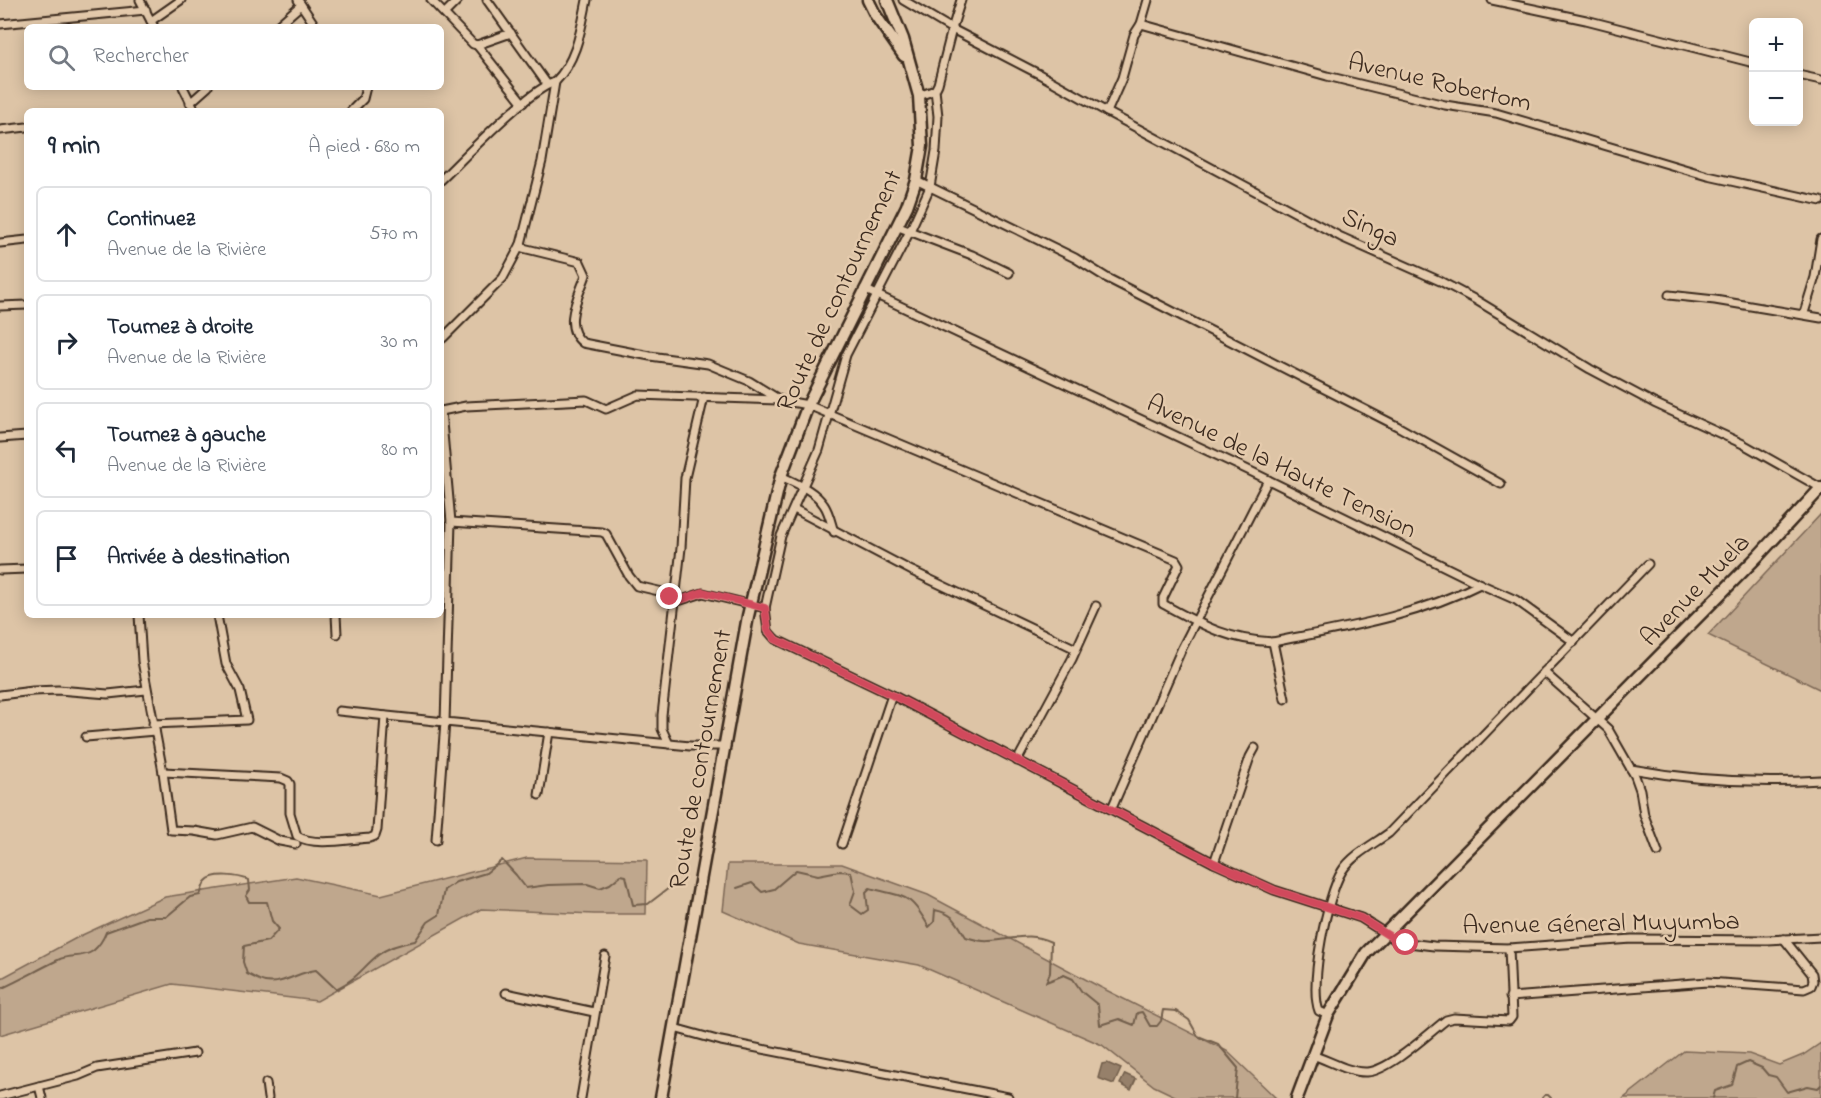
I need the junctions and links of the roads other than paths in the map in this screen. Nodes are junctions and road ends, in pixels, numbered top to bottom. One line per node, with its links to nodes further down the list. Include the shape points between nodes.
1 (140, 0): 14 (street)
2 (181, 0): 17 (street)
3 (431, 0): 15 (street)
4 (458, 0): 15 (street)
5 (486, 0): 22 (street)
6 (587, 0): 28 (street, via 573,56 564,73)
7 (868, 0): 25 (street, Route de contournement)
8 (887, 0): 25 (street, Route de contournement)
9 (903, 0): 21 (street, Singa)
10 (962, 0): 21 (street)
11 (1148, 0): 20 (street)
12 (1492, 0): 24 (street)
13 (299, 3): 18 (street); 19 (street)
14 (146, 10): 16 (street); 17 (street)
15 (445, 13): 23 (street)
16 (0, 24)
17 (153, 24)
18 (279, 24)
19 (314, 24)
20 (1141, 24): 38 (street); 44 (street, Avenue Robertom, via 1445,105 1496,113 1708,176)
21 (952, 29): 32 (street); 38 (street, Singa)
22 (511, 33): 23 (street); 28 (street)
23 (477, 45): 35 (street)
24 (1749, 62)
25 (910, 64): 33 (street, Route de contournement)
26 (1803, 76): 27 (street)
27 (1821, 80)
28 (551, 83): 35 (street); 50 (street, via 542,160)
29 (184, 90): 34 (street)
30 (205, 90): 34 (street)
31 (365, 90): 37 (street)
32 (935, 90): 33 (street); 43 (street, via 938,116)
33 (919, 96): 42 (street, Route de contournement, via 922,146)
34 (190, 103): 36 (street)
35 (523, 103): 41 (street)
36 (193, 108)
37 (354, 108)
38 (1107, 112): 72 (street, Singa, via 1341,237 1449,285 1590,369 1743,444)
39 (24, 128): 40 (street)
40 (0, 130)
41 (444, 177)
42 (916, 180): 43 (street); 45 (street, Route de contournement)
43 (930, 186): 46 (street); 70 (street, via 1397,426)
44 (1821, 201)
45 (896, 226): 46 (street); 52 (street, Route de contournement)
46 (910, 231): 51 (street); 54 (street)
47 (1821, 239): 57 (street)
48 (24, 240): 49 (street)
49 (0, 243)
50 (521, 244): 59 (street, via 503,278); 61 (street, via 523,248 580,262 586,274 572,312 574,332 584,343 708,364)
51 (1009, 273)
52 (864, 290): 54 (street, Avenue de la Haute Tension); 62 (street, Route de contournement)
53 (1669, 295): 57 (street)
54 (877, 296): 64 (street, via 846,356); 69 (street, Avenue de la Haute Tension)
55 (24, 305): 56 (street)
56 (0, 306)
57 (1804, 313): 58 (street)
58 (1821, 318)
59 (444, 337)
60 (704, 397): 61 (street); 63 (street, via 638,395 606,409 586,400); 82 (street, via 685,478)
61 (780, 400): 62 (street)
62 (808, 405): 64 (street); 68 (street, Route de contournement)
63 (444, 410)
64 (828, 413): 71 (street); 89 (street, via 1176,560 1179,565 1162,602)
65 (24, 436): 66 (street)
66 (0, 438)
67 (444, 444): 74 (street)
68 (781, 476): 71 (street); 83 (street, Route de contournement)
69 (1268, 480): 81 (street, Avenue de la Haute Tension); 89 (street)
70 (1501, 484)
71 (804, 487): 73 (street); 75 (street, via 826,507)
72 (1821, 488): 101 (street, Avenue Muela)
73 (794, 508): 75 (street); 85 (street, via 781,536)
74 (451, 522): 77 (street); 82 (street, via 602,532 637,586 667,593)
75 (834, 532): 93 (street)
76 (1648, 564): 92 (street)
77 (450, 565): 78 (street); 102 (street)
78 (444, 566)
79 (24, 569): 80 (street)
80 (0, 570)
81 (1480, 584): 91 (street, via 1381,621); 92 (street, Avenue de la Haute Tension, via 1516,600)
82 (675, 602): 83 (street, via 703,592); 106 (street, via 662,729)
83 (750, 603): 85 (street); 107 (street, Route de contournement)
84 (1096, 606): 93 (street)
85 (765, 608): 97 (street, Avenue Géneral Muyumba, via 768,630 775,639)
86 (139, 618): 95 (street)
87 (218, 618): 103 (street, via 226,664 240,690 247,720)
88 (336, 618): 90 (street)
89 (1195, 621): 91 (street, via 1221,634); 114 (street)
90 (337, 634)
91 (1273, 642): 98 (street)
92 (1574, 642): 94 (street)
93 (1076, 649): 109 (street)
94 (1544, 672): 101 (street); 120 (street, via 1389,833 1350,861 1336,884)
95 (146, 690): 96 (street); 103 (street)
96 (0, 695)
97 (892, 695): 109 (street, Avenue Géneral Muyumba); 117 (street)
98 (1285, 699)
99 (339, 711): 100 (street)
100 (385, 716): 102 (street); 111 (street, via 376,830 370,838 316,842 297,836 290,813 290,784 281,778)
101 (1597, 719): 110 (street, via 1610,732); 121 (street, Avenue Muela)
102 (445, 722): 104 (street); 115 (street)
103 (154, 728): 105 (street); 111 (street)
104 (549, 732): 106 (street); 113 (street)
105 (86, 737)
106 (669, 744): 107 (street)
107 (723, 746): 130 (street, Route de contournement)
108 (1255, 748): 119 (street)
109 (1017, 761): 114 (street, Avenue Géneral Muyumba)
110 (1631, 769): 112 (street, via 1721,782); 118 (street)
111 (163, 772): 116 (street, via 171,830 217,835 252,827 280,841)
112 (1821, 780)
113 (539, 795)
114 (1112, 808): 119 (street, Avenue Géneral Muyumba)
115 (436, 840)
116 (296, 843)
117 (842, 844)
118 (1658, 852)
119 (1214, 863): 120 (street, Avenue Géneral Muyumba)
120 (1329, 909): 121 (street, Avenue Géneral Muyumba, via 1361,918); 129 (street, via 1316,984 1319,1011)
121 (1385, 933): 124 (street, Avenue Géneral Muyumba, via 1406,943); 129 (street, via 1359,963)
122 (1821, 938): 123 (street, Avenue Géneral Muyumba)
123 (1784, 939): 124 (street, Avenue Géneral Muyumba, via 1632,939); 127 (street, via 1812,974 1811,986 1804,989 1708,982)
124 (1509, 948): 127 (street)
125 (605, 956): 128 (street)
126 (506, 993): 128 (street)
127 (1510, 997): 132 (street, via 1509,1021 1446,1020 1385,1067 1368,1072)
128 (594, 1012): 140 (street)
129 (1328, 1015): 132 (street)
130 (674, 1028): 135 (street, via 721,1041); 141 (street, Route de contournement)
131 (195, 1053): 134 (street, via 97,1068)
132 (1312, 1055): 143 (street)
133 (266, 1083): 139 (street)
134 (39, 1086): 136 (street); 138 (street)
135 (970, 1089): 137 (street); 142 (street)
136 (0, 1096)
137 (1008, 1097)
138 (42, 1098)
139 (268, 1098)
140 (581, 1098)
141 (661, 1098)
142 (968, 1098)
143 (1297, 1098)

